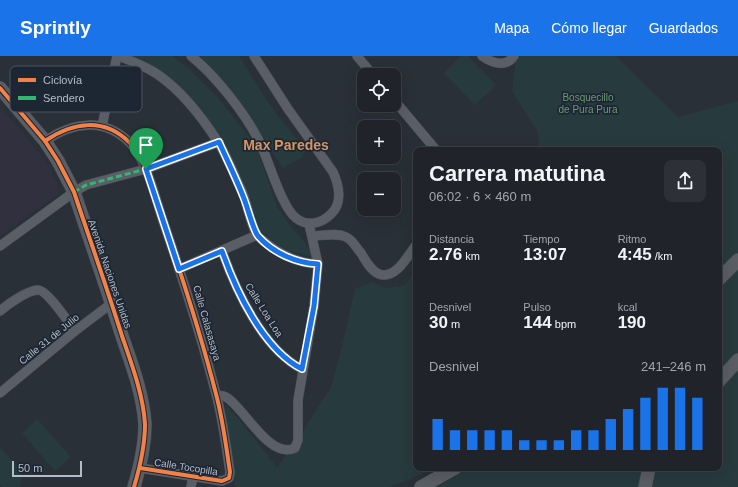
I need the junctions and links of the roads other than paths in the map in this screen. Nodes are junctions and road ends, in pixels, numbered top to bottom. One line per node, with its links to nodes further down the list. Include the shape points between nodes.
1 (118, 56): 7 (street); 16 (street, via 136,62 172,86 190,104)
2 (191, 56): 20 (street, via 223,89 246,118 258,138 288,209 295,218)
3 (254, 56): 20 (street, via 337,180 339,198 334,211 326,220)
4 (357, 56): 8 (street)
5 (482, 56): 6 (street, via 491,62 504,63 511,61)
6 (514, 56)
7 (116, 66)
8 (367, 68)
9 (0, 88): 10 (street, Avenida Naciones Unidas)
10 (10, 100)
11 (401, 108): 17 (street)
12 (20, 112): 15 (street, Avenida Naciones Unidas)
13 (105, 112): 14 (street)
14 (102, 126): 15 (street, Calle Calasasaya, via 92,124 65,129); 18 (street, Calle Calasasaya, via 117,132 131,144)
15 (45, 141): 19 (street, Avenida Naciones Unidas)
16 (219, 142): 18 (street); 21 (street, via 244,196)
17 (433, 147)
18 (146, 169): 19 (street, via 86,185); 28 (street, Calle Calasasaya)
19 (74, 192): 23 (street); 30 (street, Avenida Naciones Unidas)
20 (309, 224): 22 (street)
21 (257, 235): 25 (street); 27 (street, via 289,258)
22 (312, 236): 24 (street, via 336,235 347,238 353,242 373,269 379,274 386,275 397,270); 27 (street)
23 (0, 246)
24 (413, 249)
25 (222, 251): 28 (street); 34 (street, Calle Loa Loa, via 230,276 258,325 290,363)
26 (738, 260): 29 (street)
27 (318, 264): 34 (street, via 314,306)
28 (179, 269): 37 (street, Calle Calasasaya)
29 (722, 276)
30 (112, 303): 32 (street, Calle 31 de Julio); 38 (street, Avenida Naciones Unidas, via 143,407 145,426)
31 (0, 310): 32 (street, via 27,294 42,291)
32 (75, 331): 36 (street, Calle 31 de Julio)
33 (738, 360): 35 (street)
34 (302, 369): 37 (street, via 298,400 298,440 295,448 291,450 281,449 272,444 258,432 231,400 222,395)
35 (722, 378)
36 (0, 392)
37 (216, 396): 42 (street, Calle Calasasaya)
38 (140, 468): 41 (street, Calle Tocopilla); 43 (street, Avenida Naciones Unidas)
39 (450, 471): 45 (street)
40 (648, 471): 46 (street)
41 (193, 477): 42 (street, Calle Tocopilla, via 222,481); 44 (street)
42 (229, 478)
43 (134, 487)
44 (191, 487)
45 (421, 487)
46 (645, 487)

